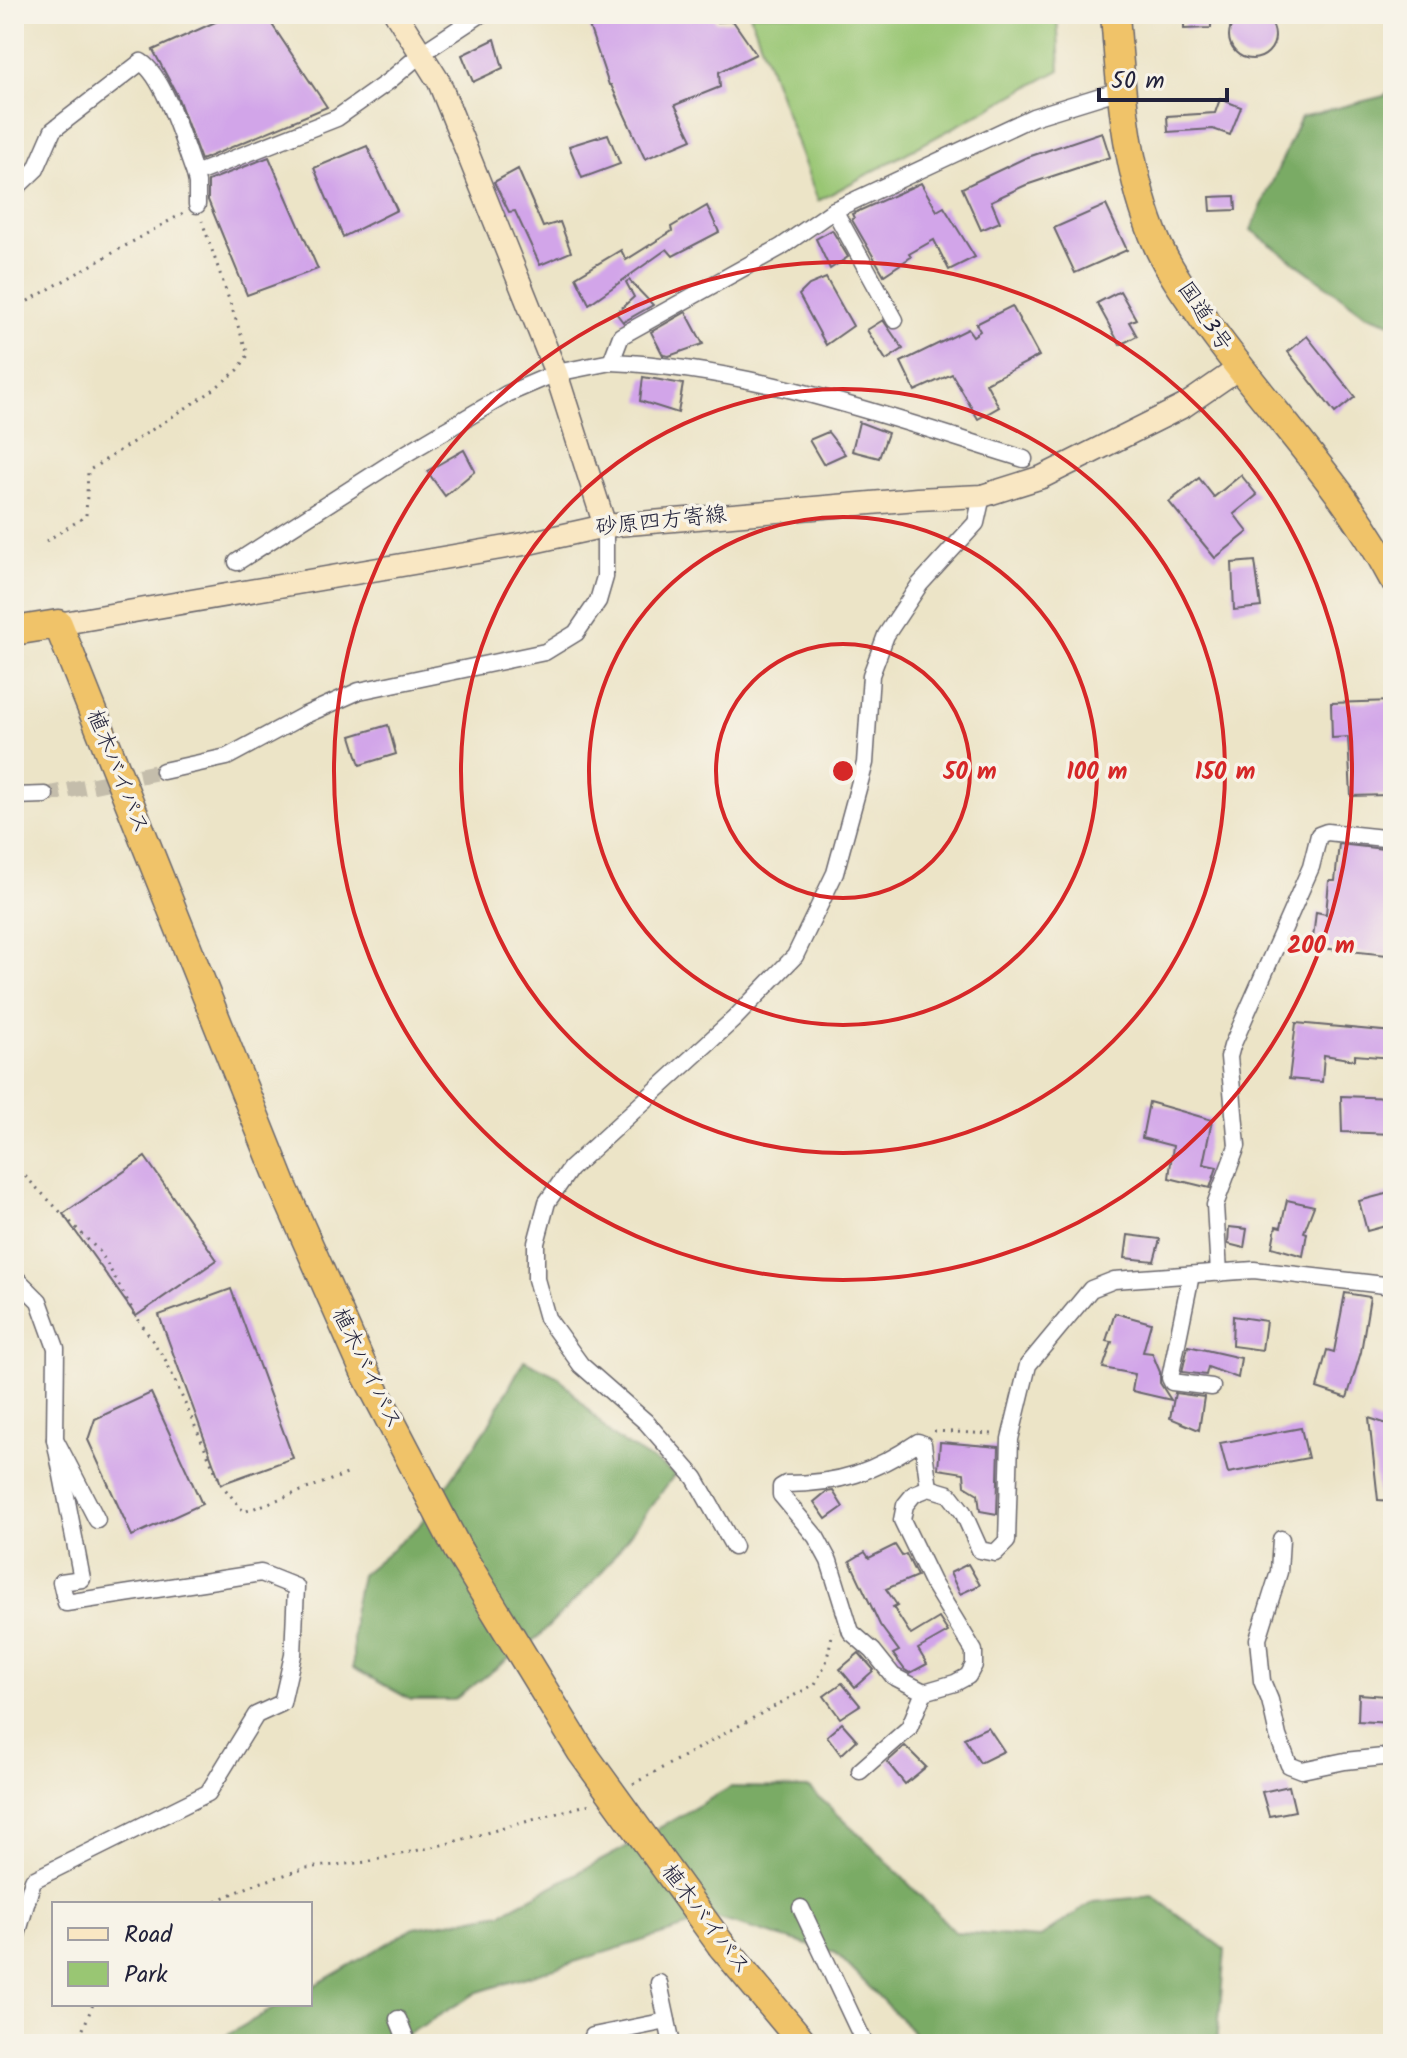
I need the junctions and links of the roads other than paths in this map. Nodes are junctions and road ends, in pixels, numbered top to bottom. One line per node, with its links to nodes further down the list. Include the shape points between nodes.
1 (396, 14): 4 (main road)
2 (481, 14): 4 (street)
3 (1115, 14): 5 (highway, 国道3号)
4 (422, 53): 6 (street, via 337,118); 13 (main road, via 439,82)
5 (1120, 90): 9 (street, via 1033,117); 12 (highway, 国道3号, via 1139,193 1159,248)
6 (195, 174): 7 (street, via 163,93 141,62 53,130 36,169); 8 (street)
7 (14, 190)
8 (197, 205)
9 (834, 210): 10 (street); 11 (street, via 781,247 621,336)
10 (895, 320)
11 (611, 362): 13 (street); 14 (street, via 665,364 781,388)
12 (1239, 368): 15 (main road, 砂原四方寄線, via 1184,406 1056,470); 18 (highway, 国道3号, via 1339,494)
13 (556, 373): 16 (main road); 17 (street, via 507,394 420,445)
14 (1024, 459)
15 (982, 496): 16 (main road, 砂原四方寄線); 34 (street, via 976,523 920,584 886,635 871,675 865,763 835,873 795,956 570,1169 547,1202 536,1243 536,1279 547,1318 581,1365 646,1422 695,1478)
16 (605, 526): 19 (main road, 砂原四方寄線); 21 (street, via 605,577 598,601 576,633 545,652 359,691 227,757)
17 (237, 562)
18 (1393, 578)
19 (58, 624): 20 (highway); 46 (highway, 植木バイパス, bridge, via 283,1187 364,1370 458,1550 581,1751 722,1946)
20 (14, 631)
21 (163, 771)
22 (45, 795): 23 (street)
23 (14, 796)
24 (1393, 839): 25 (street, via 1319,835 1311,867 1232,1046 1237,1146 1215,1205)
25 (1219, 1273): 26 (street); 28 (street, via 1254,1270)
26 (1191, 1275): 29 (street, via 1170,1378); 31 (street, via 1114,1280 1091,1289 1028,1365 1010,1439 1007,1541 995,1553 980,1550 949,1494)
27 (14, 1276): 30 (street, via 39,1301 56,1348)
28 (1393, 1286)
29 (1212, 1387)
30 (55, 1439): 32 (street); 39 (street, via 82,1579 61,1582 66,1603 261,1573 296,1587 293,1655 282,1703 256,1715 208,1793 33,1880)
31 (929, 1488): 35 (street, via 914,1494 902,1520 974,1651 974,1665 968,1676); 35 (street, via 923,1444 918,1442 867,1472 781,1487 781,1495 829,1561 851,1632 893,1676)
32 (97, 1520)
33 (1281, 1539): 36 (street, via 1279,1572 1258,1639 1262,1681 1289,1765 1302,1770)
34 (734, 1547)
35 (924, 1692): 37 (street, via 909,1728)
36 (1393, 1756)
37 (860, 1771)
38 (801, 1908): 47 (street)
39 (14, 1945)
40 (659, 1983): 42 (street)
41 (398, 2019): 43 (street)
42 (667, 2021): 44 (street, via 593,2036); 45 (street)
43 (408, 2044)
44 (591, 2044)
45 (672, 2044)
46 (804, 2044)
47 (865, 2044)

